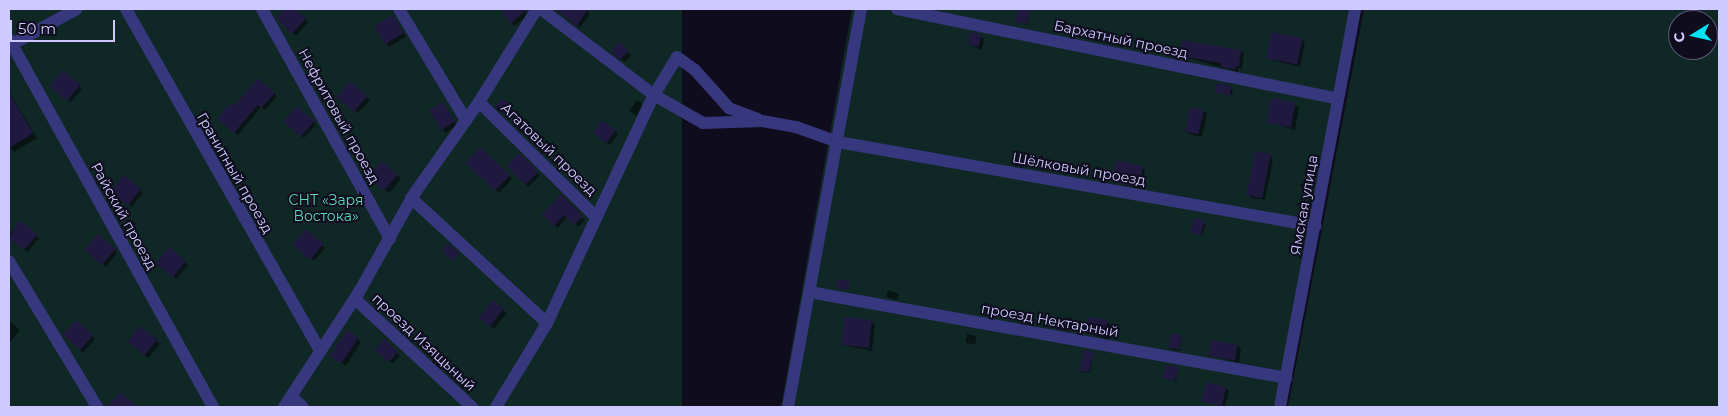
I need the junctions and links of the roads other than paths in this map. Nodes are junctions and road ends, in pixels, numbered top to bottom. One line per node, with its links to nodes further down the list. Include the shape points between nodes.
1 (77, 9): 10 (street)
2 (126, 9): 25 (street, Гранитный проезд)
3 (262, 9): 20 (street, Нефритовый проезд)
4 (399, 9): 14 (street)
5 (537, 9): 13 (street)
6 (541, 9): 11 (street)
7 (861, 9): 16 (street)
8 (897, 9): 12 (street, Бархатный проезд)
9 (1355, 9): 12 (street, Ямская улица)
10 (10, 43): 29 (street, Райский проезд)
11 (654, 95): 15 (street, via 703,123); 15 (street, via 677,57 695,70 730,108); 18 (street)
12 (1338, 99): 19 (street, Ямская улица)
13 (479, 102): 14 (street); 18 (street, Агатовый проезд)
14 (466, 120): 17 (street)
15 (762, 121): 16 (street, Шёлковый проезд, via 796,127)
16 (838, 142): 19 (street, Шёлковый проезд); 22 (street)
17 (411, 198): 20 (street); 24 (street)
18 (597, 218): 24 (street)
19 (1316, 226): 26 (street, Ямская улица)
20 (390, 239): 23 (street)
21 (9, 261): 28 (street)
22 (809, 292): 26 (street, проезд Нектарный); 33 (street)
23 (355, 299): 25 (street); 31 (street, проезд Изящьный)
24 (547, 323): 32 (street)
25 (320, 350): 27 (street)
26 (1286, 378): 34 (street, Ямская улица)
27 (288, 402): 30 (street)
28 (97, 407)
29 (214, 407)
30 (303, 407)
31 (472, 407)
32 (496, 407)
33 (788, 407)
34 (1280, 407)

